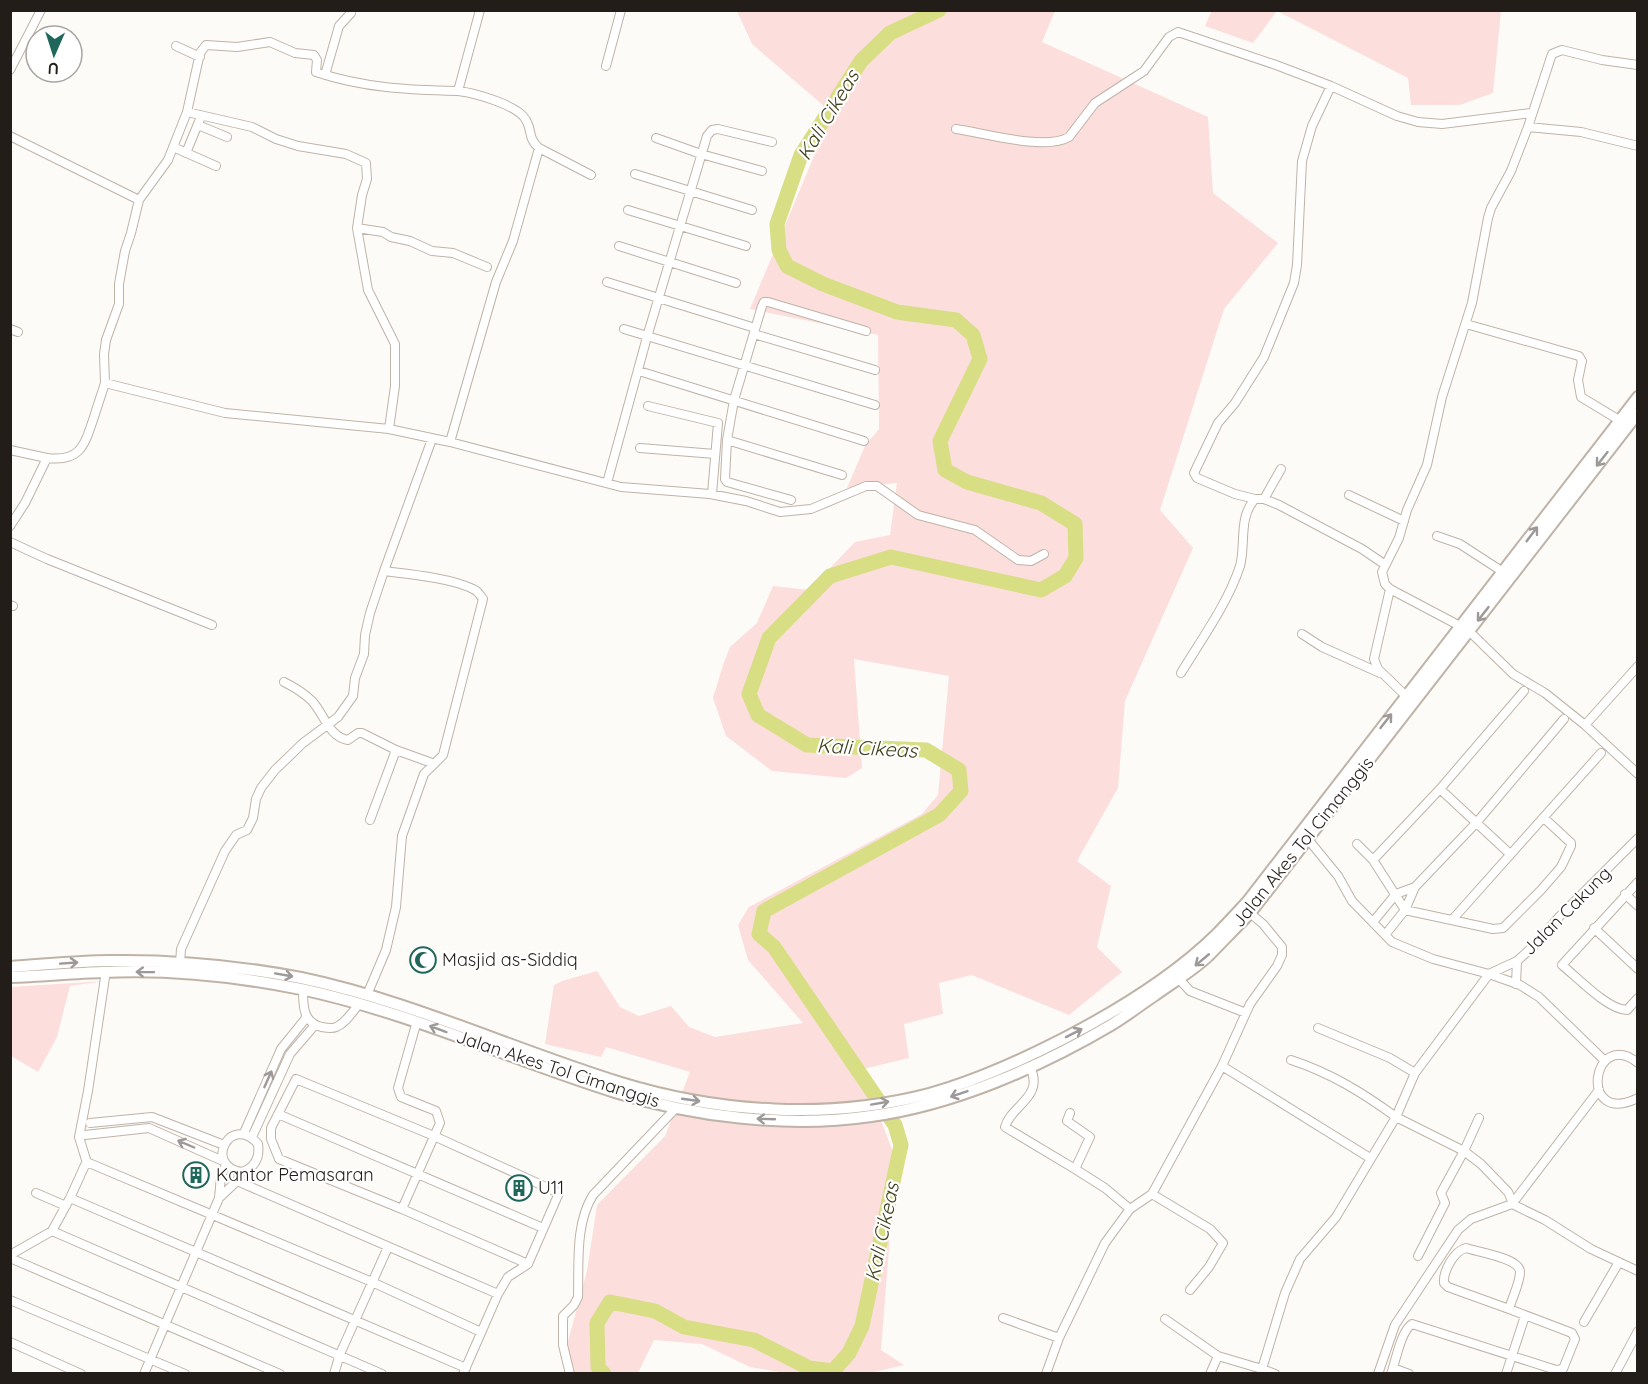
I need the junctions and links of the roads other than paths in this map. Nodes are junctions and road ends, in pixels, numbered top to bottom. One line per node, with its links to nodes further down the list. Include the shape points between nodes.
1 (41, 10): 9 (street)
2 (480, 10): 12 (street)
3 (621, 10): 8 (street)
4 (351, 14): 10 (street, via 339,26)
5 (176, 46): 6 (street)
6 (200, 57): 10 (street, via 211,44 234,47 270,42 316,57 316,72); 13 (street)
7 (1638, 65): 14 (street, via 1556,51 1550,57)
8 (606, 66)
9 (10, 70)
10 (325, 75): 12 (street, via 386,88)
11 (1330, 86): 14 (street, via 1397,116 1429,123); 16 (street, via 1178,32 1169,37 1144,71 1095,103 1063,141 1032,142); 72 (street, via 1302,161 1294,283 1264,357 1218,423 1194,473 1204,482)
12 (458, 91): 23 (street, via 478,93 522,115 532,142)
13 (187, 112): 22 (street); 35 (street, via 252,127 298,146 346,154 366,163 367,179)
14 (1531, 113): 15 (street)
15 (1528, 127): 21 (street, via 1581,132); 43 (street, via 1491,208)
16 (956, 129)
17 (10, 136): 31 (street)
18 (227, 137): 24 (street, via 199,122)
19 (656, 138): 25 (street)
20 (772, 142): 25 (street, via 712,130)
21 (1638, 146)
22 (173, 147): 24 (street); 31 (street)
23 (539, 148): 29 (street); 62 (street)
24 (186, 153): 26 (street)
25 (701, 154): 27 (street); 30 (street)
26 (216, 166)
27 (762, 171)
28 (635, 174): 30 (street)
29 (591, 175)
30 (691, 191): 33 (street); 34 (street)
31 (139, 200): 51 (street, via 125,250 119,304 106,340)
32 (628, 210): 34 (street)
33 (752, 210)
34 (680, 226): 37 (street); 38 (street)
35 (357, 228): 39 (street, via 383,232); 58 (street, via 368,290 395,344)
36 (619, 246): 38 (street)
37 (746, 246)
38 (670, 261): 41 (street); 42 (street)
39 (487, 267)
40 (607, 282): 42 (street)
41 (736, 283)
42 (659, 298): 45 (street); 47 (street)
43 (1466, 324): 57 (street, via 1579,356 1581,397); 75 (street, via 1445,386 1427,465)
44 (624, 329): 47 (street)
45 (754, 331): 46 (street, via 764,302); 48 (street); 49 (street)
46 (866, 331)
47 (647, 337): 48 (street); 50 (street)
48 (744, 365): 53 (street); 54 (street)
49 (875, 370)
50 (639, 371): 53 (street); 69 (street)
51 (105, 383): 58 (street, via 225,413); 66 (street, via 86,443 70,457)
52 (1638, 397): 57 (main road, Jalan Akes Tol Cimanggis)
53 (734, 400): 60 (street); 61 (street)
54 (875, 405)
55 (648, 406): 65 (street, via 718,423)
56 (1638, 413): 85 (main road, Jalan Akes Tol Cimanggis, one-way to 85)
57 (1619, 420): 82 (main road, Jalan Akes Tol Cimanggis, one-way to 57)
58 (389, 429): 59 (street)
59 (432, 439): 62 (street); 81 (street)
60 (727, 440): 68 (street); 74 (street, via 726,481)
61 (864, 441)
62 (450, 442): 69 (street)
63 (640, 448): 65 (street)
64 (10, 450): 66 (street)
65 (715, 454): 70 (street)
66 (47, 458): 76 (street)
67 (1281, 469): 73 (street)
68 (843, 475)
69 (607, 483): 70 (street)
70 (712, 494): 79 (street, via 793,512 811,509 866,486 877,486 918,515 975,530 1018,560 1031,561)
71 (1349, 495): 75 (street)
72 (1255, 499): 73 (street); 88 (street, via 1246,515 1236,576)
73 (1264, 499): 80 (street)
74 (791, 500)
75 (1404, 521): 80 (street)
76 (10, 526)
77 (1437, 536): 82 (street, via 1460,544)
78 (10, 542): 84 (street)
79 (1044, 554)
80 (1384, 564): 83 (street, via 1382,576)
81 (384, 571): 95 (street, via 370,613 353,696); 98 (street, via 471,588 483,599 443,755)
82 (1503, 572): 85 (main road, Jalan Akes Tol Cimanggis)
83 (1390, 589): 85 (street); 89 (street, via 1374,655 1375,666)
84 (212, 626)
85 (1465, 629): 92 (main road, Jalan Akes Tol Cimanggis); 94 (street, via 1513,674); 104 (main road, Jalan Akes Tol Cimanggis)
86 (1302, 634): 89 (street)
87 (1638, 666): 94 (street)
88 (1181, 673)
89 (1381, 673): 92 (street)
90 (284, 682): 95 (street, via 312,700)
91 (1524, 691): 100 (street)
92 (1406, 696): 127 (main road, Jalan Akes Tol Cimanggis, one-way to 92, via 1248,901)
93 (1564, 719): 103 (street)
94 (1585, 725): 99 (street)
95 (328, 726): 96 (street, via 345,740 362,733); 122 (street, via 303,743 261,788 247,830 236,835 225,851 182,949)
96 (396, 750): 98 (street); 102 (street)
97 (1601, 753): 101 (street)
98 (432, 763): 130 (street, via 423,774 402,836 396,907 386,950)
99 (1638, 774)
100 (1440, 789): 103 (street); 108 (street)
101 (1544, 818): 107 (street); 116 (street, via 1571,846 1561,867 1541,890 1503,928)
102 (370, 820)
103 (1477, 822): 107 (street); 110 (street)
104 (1307, 838): 115 (main road, Jalan Akes Tol Cimanggis); 117 (street)
105 (1638, 838): 120 (street, Jalan Cakung)
106 (1357, 844): 108 (street)
107 (1510, 854): 116 (street)
108 (1374, 860): 111 (street)
109 (1638, 882): 112 (street)
110 (1415, 887): 111 (street); 114 (street)
111 (1396, 894): 114 (street); 117 (street)
112 (1625, 894): 113 (street); 118 (street)
113 (1638, 906)
114 (1406, 910): 116 (street); 119 (street)
115 (1250, 913): 127 (main road, Jalan Akes Tol Cimanggis, one-way to 127, via 1207,957); 133 (street, via 1282,947 1282,955)
116 (1452, 920)
117 (1372, 922): 119 (street)
118 (1594, 928): 123 (street); 131 (street, via 1562,965 1619,1010 1627,1010)
119 (1385, 934): 125 (street, via 1401,947)
120 (1517, 961): 125 (street, Jalan Cakung); 128 (street)
121 (10, 967): 122 (main road, one-way to 122, via 110,961)
122 (179, 968): 124 (main road, Jalan Akes Tol Cimanggis, one-way to 124); 129 (main road, Jalan Akes Tol Cimanggis); 130 (main road, one-way to 130, via 247,969)
123 (1638, 969)
124 (106, 971): 126 (main road, Jalan Akes Tol Cimanggis); 164 (street, via 79,1137)
125 (1489, 974): 128 (street); 143 (street)
126 (10, 977)
127 (1171, 980): 133 (street); 142 (main road, Jalan Akes Tol Cimanggis, via 1112,1025); 146 (main road, Jalan Akes Tol Cimanggis, one-way to 127, via 1026,1058)
128 (1516, 984): 139 (street, via 1539,998)
129 (303, 990): 132 (main road, Jalan Akes Tol Cimanggis); 135 (street)
130 (367, 995): 134 (main road)
131 (1638, 998)
132 (359, 1004): 134 (main road, Jalan Akes Tol Cimanggis); 136 (street, via 337,1027)
133 (1246, 1013): 141 (street)
134 (412, 1016): 146 (main road, Jalan Akes Tol Cimanggis, one-way to 146, via 675,1097 805,1111); 147 (main road, Jalan Akes Tol Cimanggis, one-way to 134, via 616,1092); 157 (street, via 398,1088 401,1097 436,1111 440,1123)
135 (306, 1018): 136 (street); 155 (street, one-way to 135, via 281,1049)
136 (315, 1026): 158 (street, via 290,1054)
137 (1318, 1028): 143 (street, via 1390,1058)
138 (1292, 1060): 151 (street, via 1328,1073)
139 (1605, 1061): 140 (street, via 1623,1055); 144 (street, via 1598,1070)
140 (1638, 1063)
141 (1222, 1066): 163 (street); 171 (street)
142 (1029, 1067): 146 (main road, Jalan Akes Tol Cimanggis, one-way to 146, via 963,1093); 166 (street, via 1034,1076 1033,1086 1005,1127)
143 (1415, 1073): 151 (street)
144 (1599, 1090): 145 (street, via 1616,1103); 174 (street)
145 (1638, 1098)
146 (924, 1100): 147 (main road, Jalan Akes Tol Cimanggis, one-way to 147, via 873,1116 846,1119 754,1118)
147 (676, 1108): 217 (street, via 586,1206 578,1297 563,1316 563,1345)
148 (1070, 1113): 166 (street, via 1067,1121 1089,1137)
149 (278, 1114): 157 (street, via 296,1079); 160 (street, via 271,1128); 168 (street)
150 (152, 1116): 153 (street); 154 (street); 159 (street)
151 (1396, 1117): 162 (street); 163 (street)
152 (1479, 1118): 162 (street)
153 (90, 1123)
154 (149, 1128): 156 (street); 165 (street, one-way to 154)
155 (244, 1133): 158 (street); 159 (street, via 232,1136)
156 (85, 1135)
157 (434, 1136): 168 (street); 179 (street, via 559,1193)
158 (252, 1137): 161 (street)
159 (224, 1145): 165 (street)
160 (275, 1149): 161 (street); 176 (street, via 279,1159)
161 (259, 1151): 167 (street, via 256,1163)
162 (1464, 1151): 174 (street, via 1508,1192); 184 (street, via 1441,1193 1445,1203)
163 (1370, 1158): 208 (street, via 1336,1217 1300,1259 1285,1293)
164 (87, 1163): 172 (street); 178 (street)
165 (225, 1163): 167 (street, via 231,1170); 173 (street)
166 (1075, 1169): 177 (street)
167 (241, 1172): 169 (street)
168 (418, 1173): 176 (street); 179 (street)
169 (237, 1181): 173 (street); 181 (street)
170 (36, 1193): 175 (street)
171 (1152, 1194): 177 (street); 190 (street, via 1210,1229 1222,1243)
172 (70, 1198): 175 (street); 182 (street)
173 (219, 1198): 178 (street)
174 (1512, 1204): 185 (street); 221 (street, via 1471,1219 1458,1230 1395,1325)
175 (66, 1206): 180 (street)
176 (402, 1209): 186 (street)
177 (1130, 1209): 202 (street, via 1105,1243)
178 (213, 1214): 182 (street); 188 (street)
179 (543, 1228): 186 (street)
180 (52, 1231): 183 (street); 189 (street)
181 (387, 1247): 188 (street); 191 (street)
182 (197, 1253): 189 (street); 196 (street)
183 (10, 1256): 199 (street)
184 (1418, 1256)
185 (1619, 1262): 187 (street); 198 (street)
186 (528, 1264): 191 (street, via 508,1277)
187 (1638, 1271)
188 (372, 1282): 196 (street); 201 (street)
189 (182, 1288): 199 (street); 204 (street)
190 (1190, 1290)
191 (498, 1294): 201 (street)
192 (10, 1300): 207 (street)
193 (1509, 1309): 193 (street, via 1520,1273 1517,1265 1466,1248 1460,1250 1444,1283); 194 (street)
194 (1525, 1316): 206 (street); 206 (street, via 1572,1333 1575,1339 1563,1369)
195 (1003, 1318): 202 (street)
196 (355, 1319): 204 (street); 209 (street)
197 (1165, 1319): 205 (street)
198 (1584, 1322)
199 (166, 1324): 207 (street); 214 (street)
200 (1638, 1331): 224 (street)
201 (482, 1332): 209 (street)
202 (1059, 1338): 218 (street)
203 (10, 1342): 211 (street)
204 (340, 1354): 215 (street); 216 (street)
205 (1218, 1356): 208 (street); 219 (street)
206 (1512, 1357): 210 (street, via 1412,1324 1403,1335); 223 (street)
207 (151, 1359): 212 (street); 213 (street)
208 (1262, 1369): 220 (street)
209 (464, 1371)
210 (1392, 1371): 222 (street)
211 (81, 1374)
212 (144, 1374)
213 (185, 1374)
214 (280, 1374)
215 (334, 1374)
216 (382, 1374)
217 (570, 1374)
218 (1046, 1374)
219 (1210, 1374)
220 (1275, 1374)
221 (1378, 1374)
222 (1409, 1374)
223 (1506, 1374)
224 (1615, 1374)

